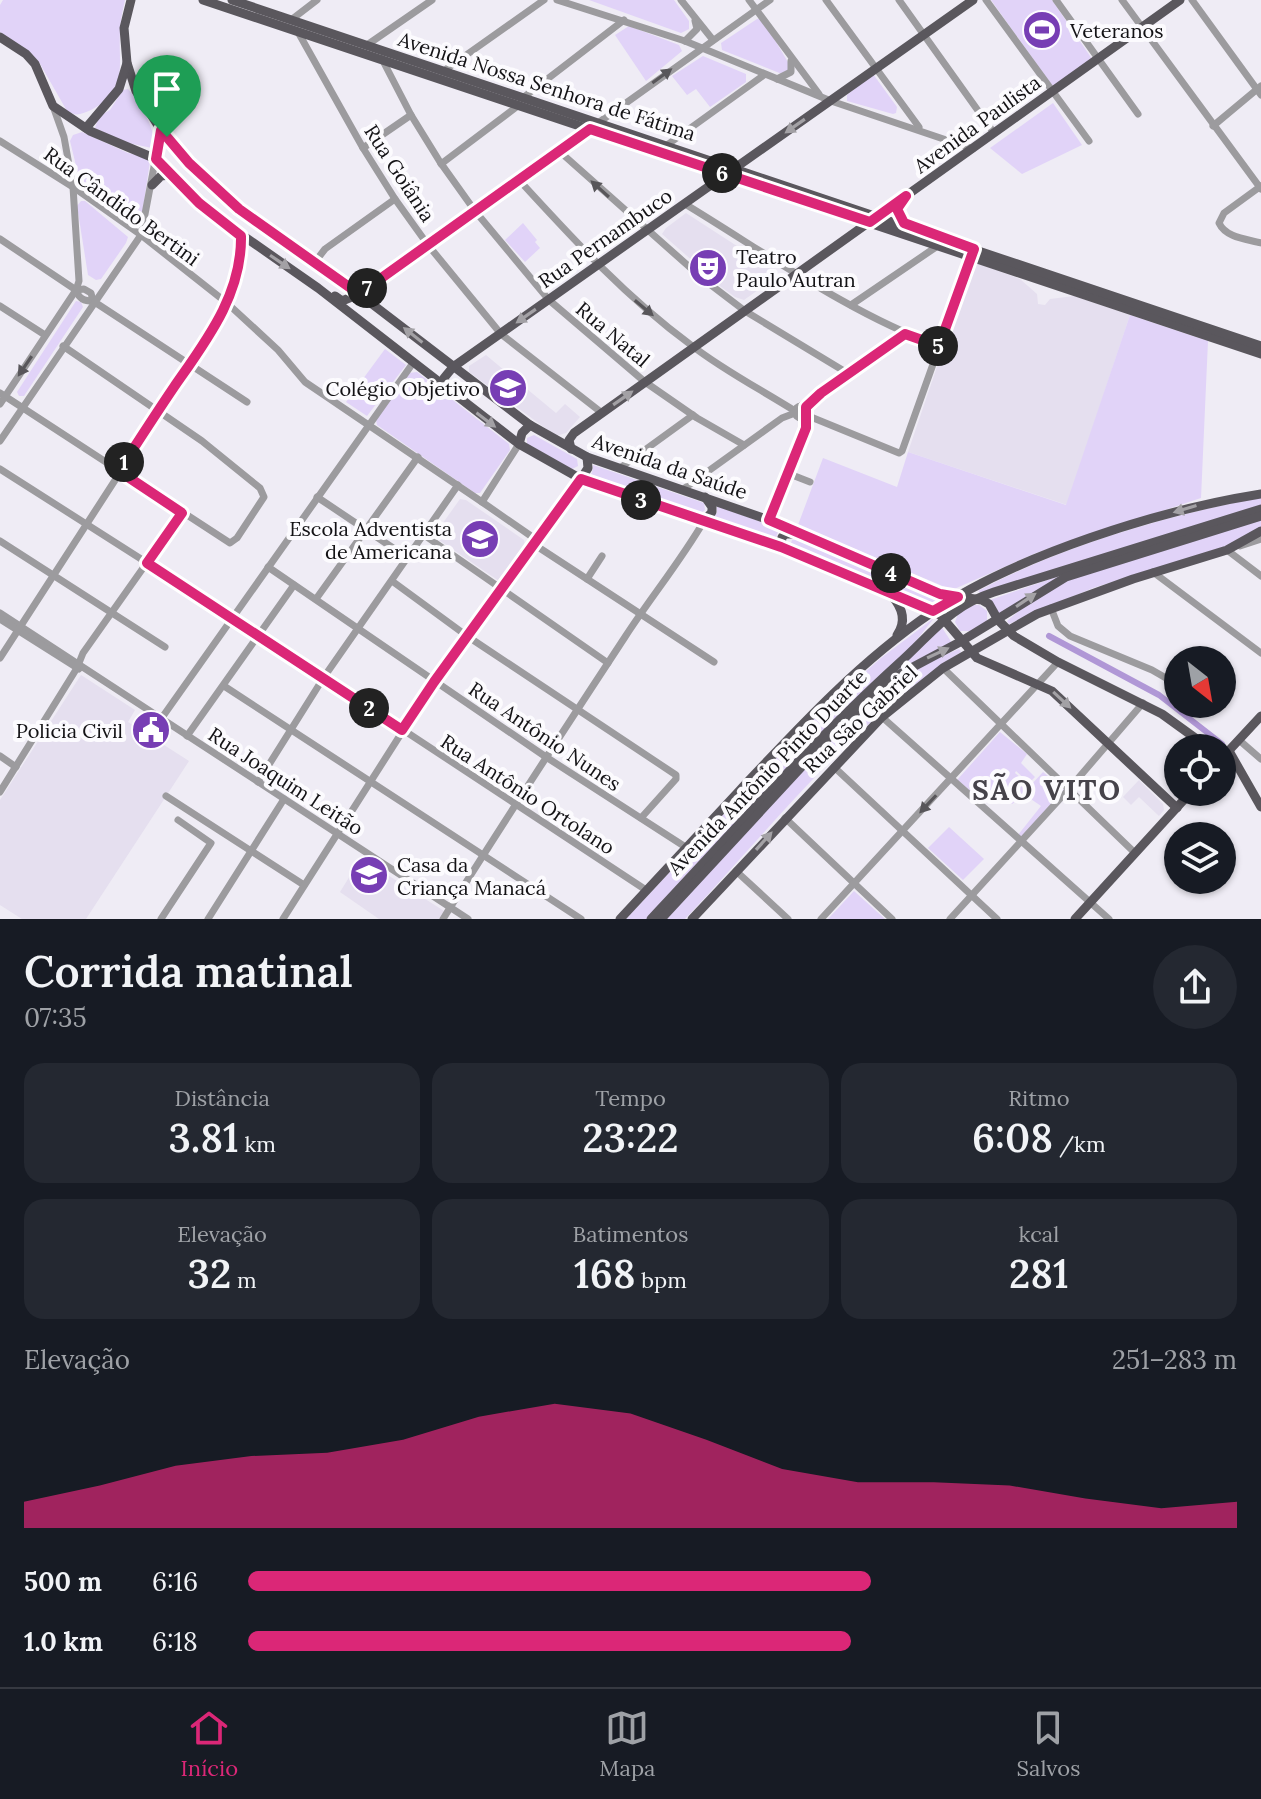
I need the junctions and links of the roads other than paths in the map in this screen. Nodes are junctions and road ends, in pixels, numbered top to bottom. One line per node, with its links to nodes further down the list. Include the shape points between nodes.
1 (131, 0): 35 (main road, Avenida da Saúde, via 124,28)
2 (203, 0): 19 (main road, Avenida Nossa Senhora de Fátima)
3 (232, 0): 19 (main road, Avenida Nossa Senhora de Fátima)
4 (317, 0): 22 (street)
5 (432, 0): 30 (street)
6 (544, 0): 37 (street)
7 (557, 0): 23 (street)
8 (681, 0): 21 (street)
9 (749, 0): 20 (street)
10 (770, 0): 20 (street)
11 (826, 0): 36 (street)
12 (899, 0): 26 (street)
13 (973, 0): 26 (main road, Rua Pernambuco)
14 (986, 0): 44 (street)
15 (1056, 0): 34 (street)
16 (1122, 0): 24 (street)
17 (1180, 0): 24 (main road, Avenida Paulista)
18 (1192, 0): 41 (street)
19 (254, 9): 22 (main road, Avenida Nossa Senhora de Fátima); 25 (main road, Avenida Nossa Senhora de Fátima)
20 (756, 10): 28 (street); 32 (street)
21 (695, 19): 28 (street); 29 (street, via 697,29)
22 (291, 20): 30 (main road, Avenida Nossa Senhora de Fátima)
23 (624, 20): 29 (street); 46 (street)
24 (1142, 28): 34 (main road, Avenida Paulista); 53 (street)
25 (298, 32): 33 (main road, Avenida Nossa Senhora de Fátima); 63 (street, Rua Goiânia)
26 (924, 35): 36 (main road, Rua Pernambuco); 58 (street)
27 (0, 37): 47 (main road, via 35,64)
28 (713, 40): 31 (street)
29 (685, 41): 31 (street)
30 (367, 45): 37 (main road, Avenida Nossa Senhora de Fátima)
31 (701, 48): 38 (street); 52 (street, one-way to 31)
32 (791, 58): 39 (street, via 791,72); 43 (street); 45 (street)
33 (382, 59): 46 (main road, Avenida Nossa Senhora de Fátima); 50 (street, Rua Natal)
34 (1097, 60): 44 (main road, Avenida Paulista); 49 (street)
35 (127, 63): 40 (main road); 42 (main road, Avenida da Saúde)
36 (876, 69): 45 (main road, Rua Pernambuco); 57 (street)
37 (445, 70): 46 (main road, Avenida Nossa Senhora de Fátima)
38 (764, 75): 39 (street); 62 (street)
39 (776, 79): 43 (street)
40 (119, 89): 42 (main road); 48 (main road)
41 (1260, 90): 53 (street)
42 (136, 91): 56 (main road, Avenida da Saúde)
43 (807, 91): 45 (street)
44 (1051, 92): 58 (main road, Avenida Paulista); 61 (street)
45 (826, 99): 57 (street); 68 (main road, Rua Pernambuco, one-way to 68)
46 (522, 101): 52 (main road, Avenida Nossa Senhora de Fátima); 55 (main road, Avenida Nossa Senhora de Fátima); 67 (street)
47 (53, 106): 51 (main road, Avenida da Saúde); 59 (street)
48 (102, 108): 51 (main road); 54 (main road)
49 (1138, 114)
50 (411, 115): 63 (street); 67 (street, Rua Natal)
51 (76, 122): 54 (main road, Avenida da Saúde); 59 (street)
52 (599, 123): 55 (street); 62 (main road, Avenida Nossa Senhora de Fátima)
53 (1213, 126): 73 (street)
54 (86, 128): 66 (main road, Avenida da Saúde)
55 (590, 129): 65 (street); 68 (main road, Avenida Nossa Senhora de Fátima)
56 (161, 130): 66 (street); 90 (main road, Avenida da Saúde, via 213,187)
57 (921, 130): 64 (street)
58 (994, 133): 64 (main road, Avenida Paulista)
59 (64, 137): 72 (street)
60 (0, 141): 72 (street, Rua Cândido Bertini)
61 (1089, 141)
62 (667, 145): 68 (main road, Avenida Nossa Senhora de Fátima)
63 (363, 148): 75 (street, Rua Goiânia)
64 (973, 149): 74 (main road, Avenida Paulista)
65 (559, 151): 70 (street); 80 (street, one-way to 65)
66 (156, 159): 69 (main road, Avenida da Saúde); 71 (street)
67 (441, 164): 77 (street, Rua Natal)
68 (732, 172): 76 (main road, Rua Pernambuco); 78 (main road, Avenida Nossa Senhora de Fátima)
69 (170, 175): 71 (main road); 82 (main road, Avenida da Saúde)
70 (519, 180): 77 (street); 91 (street)
71 (152, 185): 81 (street)
72 (73, 187): 81 (street, Rua Cândido Bertini); 94 (street, via 80,271)
73 (1261, 188): 84 (street, via 1224,213 1219,223 1224,232)
74 (906, 196): 78 (main road, Avenida Paulista); 79 (main road, via 897,209)
75 (395, 199): 86 (street, Rua Goiânia); 90 (street, via 325,249)
76 (685, 204): 80 (main road, Rua Pernambuco); 92 (street)
77 (475, 211): 86 (street); 96 (street, Rua Natal)
78 (874, 219): 79 (main road, Avenida Nossa Senhora de Fátima); 87 (main road, Avenida Nossa Senhora de Fátima); 92 (main road, Avenida Paulista)
79 (909, 227): 89 (main road, Avenida Nossa Senhora de Fátima)
80 (646, 231): 91 (main road, Rua Pernambuco); 101 (street)
81 (141, 235): 97 (street); 98 (street, Rua Cândido Bertini)
82 (241, 236): 85 (main road, Avenida da Saúde); 88 (street)
83 (0, 239): 94 (street)
84 (1261, 243)
85 (253, 244): 88 (street); 93 (main road, Avenida da Saúde, one-way to 93)
86 (428, 245): 95 (street); 102 (street, Rua Goiânia)
87 (939, 245): 89 (main road, Avenida Nossa Senhora de Fátima); 99 (street)
88 (241, 253): 98 (street)
89 (973, 253): 106 (street); 108 (main road, Avenida Nossa Senhora de Fátima)
90 (315, 262): 93 (main road, via 309,273); 95 (main road, Avenida da Saúde)
91 (597, 266): 96 (main road, Rua Pernambuco); 107 (street, one-way to 107)
92 (798, 273): 99 (street); 101 (main road, Avenida Paulista)
93 (314, 285): 95 (main road, via 342,301); 109 (main road, Avenida da Saúde)
94 (76, 290): 97 (street, via 79,297); 104 (street)
95 (359, 294): 111 (main road, Avenida da Saúde, one-way to 95)
96 (549, 300): 102 (main road, Rua Pernambuco, one-way to 102); 113 (street, Rua Natal)
97 (93, 301): 105 (street); 110 (street)
98 (227, 303): 110 (street); 122 (street, Rua Cândido Bertini, via 305,382)
99 (851, 305): 103 (street)
100 (0, 306): 104 (street)
101 (745, 311): 107 (main road, Avenida Paulista); 112 (street)
102 (501, 334): 111 (main road, Rua Pernambuco); 120 (street, Rua Goiânia)
103 (905, 334): 106 (street); 112 (street)
104 (45, 335): 115 (street, one-way to 115)
105 (63, 346): 117 (street); 118 (street)
106 (939, 346): 119 (street, via 899,453)
107 (693, 347): 113 (main road, Avenida Paulista); 119 (street)
108 (1260, 350)
109 (413, 363): 114 (main road, Avenida da Saúde); 122 (street)
110 (190, 364): 116 (street); 118 (street)
111 (453, 367): 114 (main road, via 444,378); 123 (main road, Avenida da Saúde)
112 (849, 374): 119 (street)
113 (645, 382): 120 (main road, Avenida Paulista, one-way to 113); 121 (street, Rua Natal)
114 (450, 393): 125 (main road, Avenida da Saúde, one-way to 125)
115 (2, 397): 117 (street)
116 (247, 402)
117 (23, 407): 124 (street); 132 (street)
118 (158, 411): 132 (street); 143 (street, via 260,488 264,497 230,543)
119 (801, 412): 126 (street); 133 (street, via 807,425)
120 (602, 413): 127 (main road, Avenida Paulista, via 571,436)
121 (693, 415): 126 (street, Rua Natal); 130 (street)
122 (369, 424): 128 (street, Rua Cândido Bertini); 139 (street)
123 (530, 425): 125 (main road); 127 (main road, Avenida da Saúde)
124 (0, 441)
125 (519, 444): 134 (main road, Avenida da Saúde); 141 (street)
126 (744, 445): 137 (street)
127 (571, 449): 129 (main road, Avenida da Saúde)
128 (418, 457): 136 (street, Rua Cândido Bertini); 148 (street)
129 (587, 457): 130 (main road, Avenida da Saúde); 134 (main road)
130 (620, 468): 137 (main road, Avenida da Saúde)
131 (0, 469): 147 (street, Rua Antônio Ortolano)
132 (119, 471): 143 (street); 147 (street)
133 (787, 473): 135 (street); 145 (street)
134 (581, 479): 146 (main road, Avenida da Saúde); 154 (street)
135 (810, 482)
136 (458, 485): 141 (street, Rua Cândido Bertini); 151 (street)
137 (682, 490): 140 (main road, Avenida da Saúde)
138 (1261, 494): 169 (main road, one-way to 169, via 1194,506 1086,540)
139 (317, 497): 148 (street); 160 (street)
140 (704, 497): 145 (main road, Avenida da Saúde); 146 (main road, via 712,512)
141 (482, 502): 154 (street, Rua Cândido Bertini)
142 (1261, 509): 170 (main road, Avenida Antônio Pinto Duarte)
143 (182, 513): 159 (street)
144 (1261, 516): 181 (main road, Avenida Antônio Pinto Duarte, one-way to 144, via 1066,577)
145 (769, 520): 150 (main road, Avenida da Saúde)
146 (704, 521): 155 (main road, Avenida da Saúde); 176 (street)
147 (85, 524): 159 (street, Rua Antônio Ortolano); 162 (street)
148 (366, 530): 158 (street); 171 (street)
149 (1261, 531): 156 (main road, Rua São Gabriel)
150 (801, 534): 155 (main road, via 786,534); 169 (main road, Avenida da Saúde)
151 (424, 535): 158 (street); 167 (street)
152 (1261, 539): 156 (street, Rua São Gabriel)
153 (0, 541): 162 (street)
154 (534, 541): 164 (street, Rua Cândido Bertini); 167 (street)
155 (781, 547): 168 (main road, Avenida da Saúde)
156 (1227, 550): 161 (main road, Rua São Gabriel); 163 (street)
157 (602, 556): 164 (street)
158 (408, 558): 165 (street)
159 (147, 563): 175 (street); 178 (street, Rua Antônio Ortolano)
160 (268, 567): 166 (street, Rua Antônio Nunes); 178 (street)
161 (1153, 572): 172 (main road, Rua São Gabriel); 192 (street)
162 (52, 575): 175 (street); 182 (street)
163 (1261, 576)
164 (587, 579): 176 (street, Rua Cândido Bertini)
165 (392, 581): 183 (street); 186 (street)
166 (294, 585): 171 (street, Rua Antônio Nunes); 185 (street)
167 (500, 589): 186 (street); 196 (street)
168 (885, 591): 173 (main road, Avenida da Saúde); 187 (main road, via 902,614)
169 (958, 597): 170 (main road, Avenida da Saúde); 173 (main road)
170 (978, 598): 180 (main road, Avenida Antônio Pinto Duarte); 181 (main road, via 989,604)
171 (316, 599): 183 (street, Rua Antônio Nunes)
172 (1051, 608): 177 (main road, Rua São Gabriel); 200 (street, via 1058,626 1070,636)
173 (933, 611): 180 (main road, Avenida da Saúde); 187 (main road)
174 (0, 613): 182 (street)
175 (111, 614): 190 (street); 197 (street)
176 (640, 615): 194 (street, Rua Cândido Bertini); 196 (street)
177 (1032, 616): 184 (main road, Rua São Gabriel); 189 (main road, via 1023,632)
178 (232, 617): 185 (street, Rua Antônio Ortolano); 208 (street)
179 (0, 619): 182 (street)
180 (943, 619): 188 (main road, Avenida da Saúde); 258 (main road, Avenida Antônio Pinto Duarte, via 818,740)
181 (998, 620): 184 (main road); 188 (main road, Avenida Antônio Pinto Duarte)
182 (20, 628): 193 (street); 197 (street)
183 (358, 628): 199 (street); 201 (street, Rua Antônio Nunes)
184 (1006, 629): 189 (main road); 191 (main road, Rua São Gabriel)
185 (259, 635): 199 (street, Rua Antônio Ortolano); 202 (street)
186 (467, 636): 201 (street); 205 (street)
187 (893, 641): 239 (main road, via 817,708)
188 (960, 642): 191 (main road, Avenida da Saúde); 259 (main road, Avenida Antônio Pinto Duarte, one-way to 188, via 867,700 914,665)
189 (1029, 645): 195 (main road)
190 (165, 647)
191 (969, 652): 198 (main road, Rua São Gabriel); 203 (main road, Avenida da Saúde)
192 (1261, 653)
193 (0, 658)
194 (714, 662)
195 (1058, 662): 203 (street); 204 (main road)
196 (608, 663): 205 (street)
197 (78, 666): 208 (street, Rua Joaquim Leitão); 220 (street)
198 (943, 668): 207 (main road, Rua São Gabriel); 209 (street)
199 (324, 677): 210 (street); 211 (street, Rua Antônio Ortolano)
200 (1164, 677)
201 (434, 682): 211 (street); 218 (street, Rua Antônio Nunes)
202 (224, 686): 210 (street); 213 (street)
203 (1037, 686): 209 (street); 215 (main road, Avenida da Saúde, one-way to 215, via 1052,691)
204 (1143, 703): 212 (main road); 215 (street)
205 (577, 709): 218 (street); 233 (street, via 676,775)
206 (1261, 716): 214 (main road)
207 (882, 717): 221 (main road, Rua São Gabriel); 223 (street)
208 (161, 719): 213 (street, Rua Joaquim Leitão)
209 (1000, 726): 223 (street); 226 (street)
210 (291, 730): 224 (street); 225 (street)
211 (402, 730): 225 (street); 230 (street, Rua Antônio Ortolano)
212 (1188, 734)
213 (187, 736): 224 (street, Rua Joaquim Leitão)
214 (1239, 740): 216 (main road); 219 (street)
215 (1108, 744): 226 (street); 232 (main road, Avenida da Saúde)
216 (1236, 744)
217 (0, 756): 220 (street)
218 (546, 757): 230 (street); 233 (street, Rua Antônio Nunes)
219 (1261, 759)
220 (16, 767): 227 (street)
221 (834, 767): 234 (main road, Rua São Gabriel); 236 (street)
222 (1236, 771): 231 (main road)
223 (950, 780): 236 (street, one-way to 236); 238 (street)
224 (258, 782): 229 (street, Rua Joaquim Leitão)
225 (370, 782): 237 (street); 242 (street)
226 (1068, 790): 238 (street); 241 (street)
227 (0, 792)
228 (166, 796): 240 (street)
229 (284, 799): 237 (street, Rua Joaquim Leitão); 240 (street)
230 (516, 804): 242 (street); 246 (street, Rua Antônio Ortolano)
231 (1261, 807)
232 (1177, 808): 241 (main road)
233 (641, 818): 239 (street, Rua Antônio Nunes)
234 (785, 818): 243 (main road, Rua São Gabriel, one-way to 234); 244 (street)
235 (178, 820): 250 (street, via 211,843)
236 (903, 831): 244 (street); 247 (street)
237 (337, 834): 245 (street); 249 (street, Rua Joaquim Leitão)
238 (1021, 842): 247 (street); 248 (street)
239 (687, 848): 246 (main road)
240 (252, 850): 245 (street); 252 (street)
241 (1135, 853): 248 (main road)
242 (484, 855): 249 (street); 256 (street)
243 (736, 871): 260 (main road, Rua São Gabriel); 261 (street)
244 (853, 884): 262 (street); 263 (street)
245 (304, 885): 253 (street)
246 (646, 890): 257 (main road)
247 (972, 895): 264 (street); 265 (street)
248 (1090, 903): 266 (main road); 267 (street)
249 (450, 907): 254 (street); 255 (street, Rua Joaquim Leitão)
250 (164, 916): 251 (street)
251 (176, 919)
252 (208, 919)
253 (283, 919)
254 (443, 919)
255 (468, 919)
256 (581, 919)
257 (620, 919)
258 (651, 919)
259 (661, 919)
260 (692, 919)
261 (788, 919)
262 (821, 919)
263 (892, 919)
264 (950, 919)
265 (997, 919)
266 (1075, 919)
267 (1109, 919)

